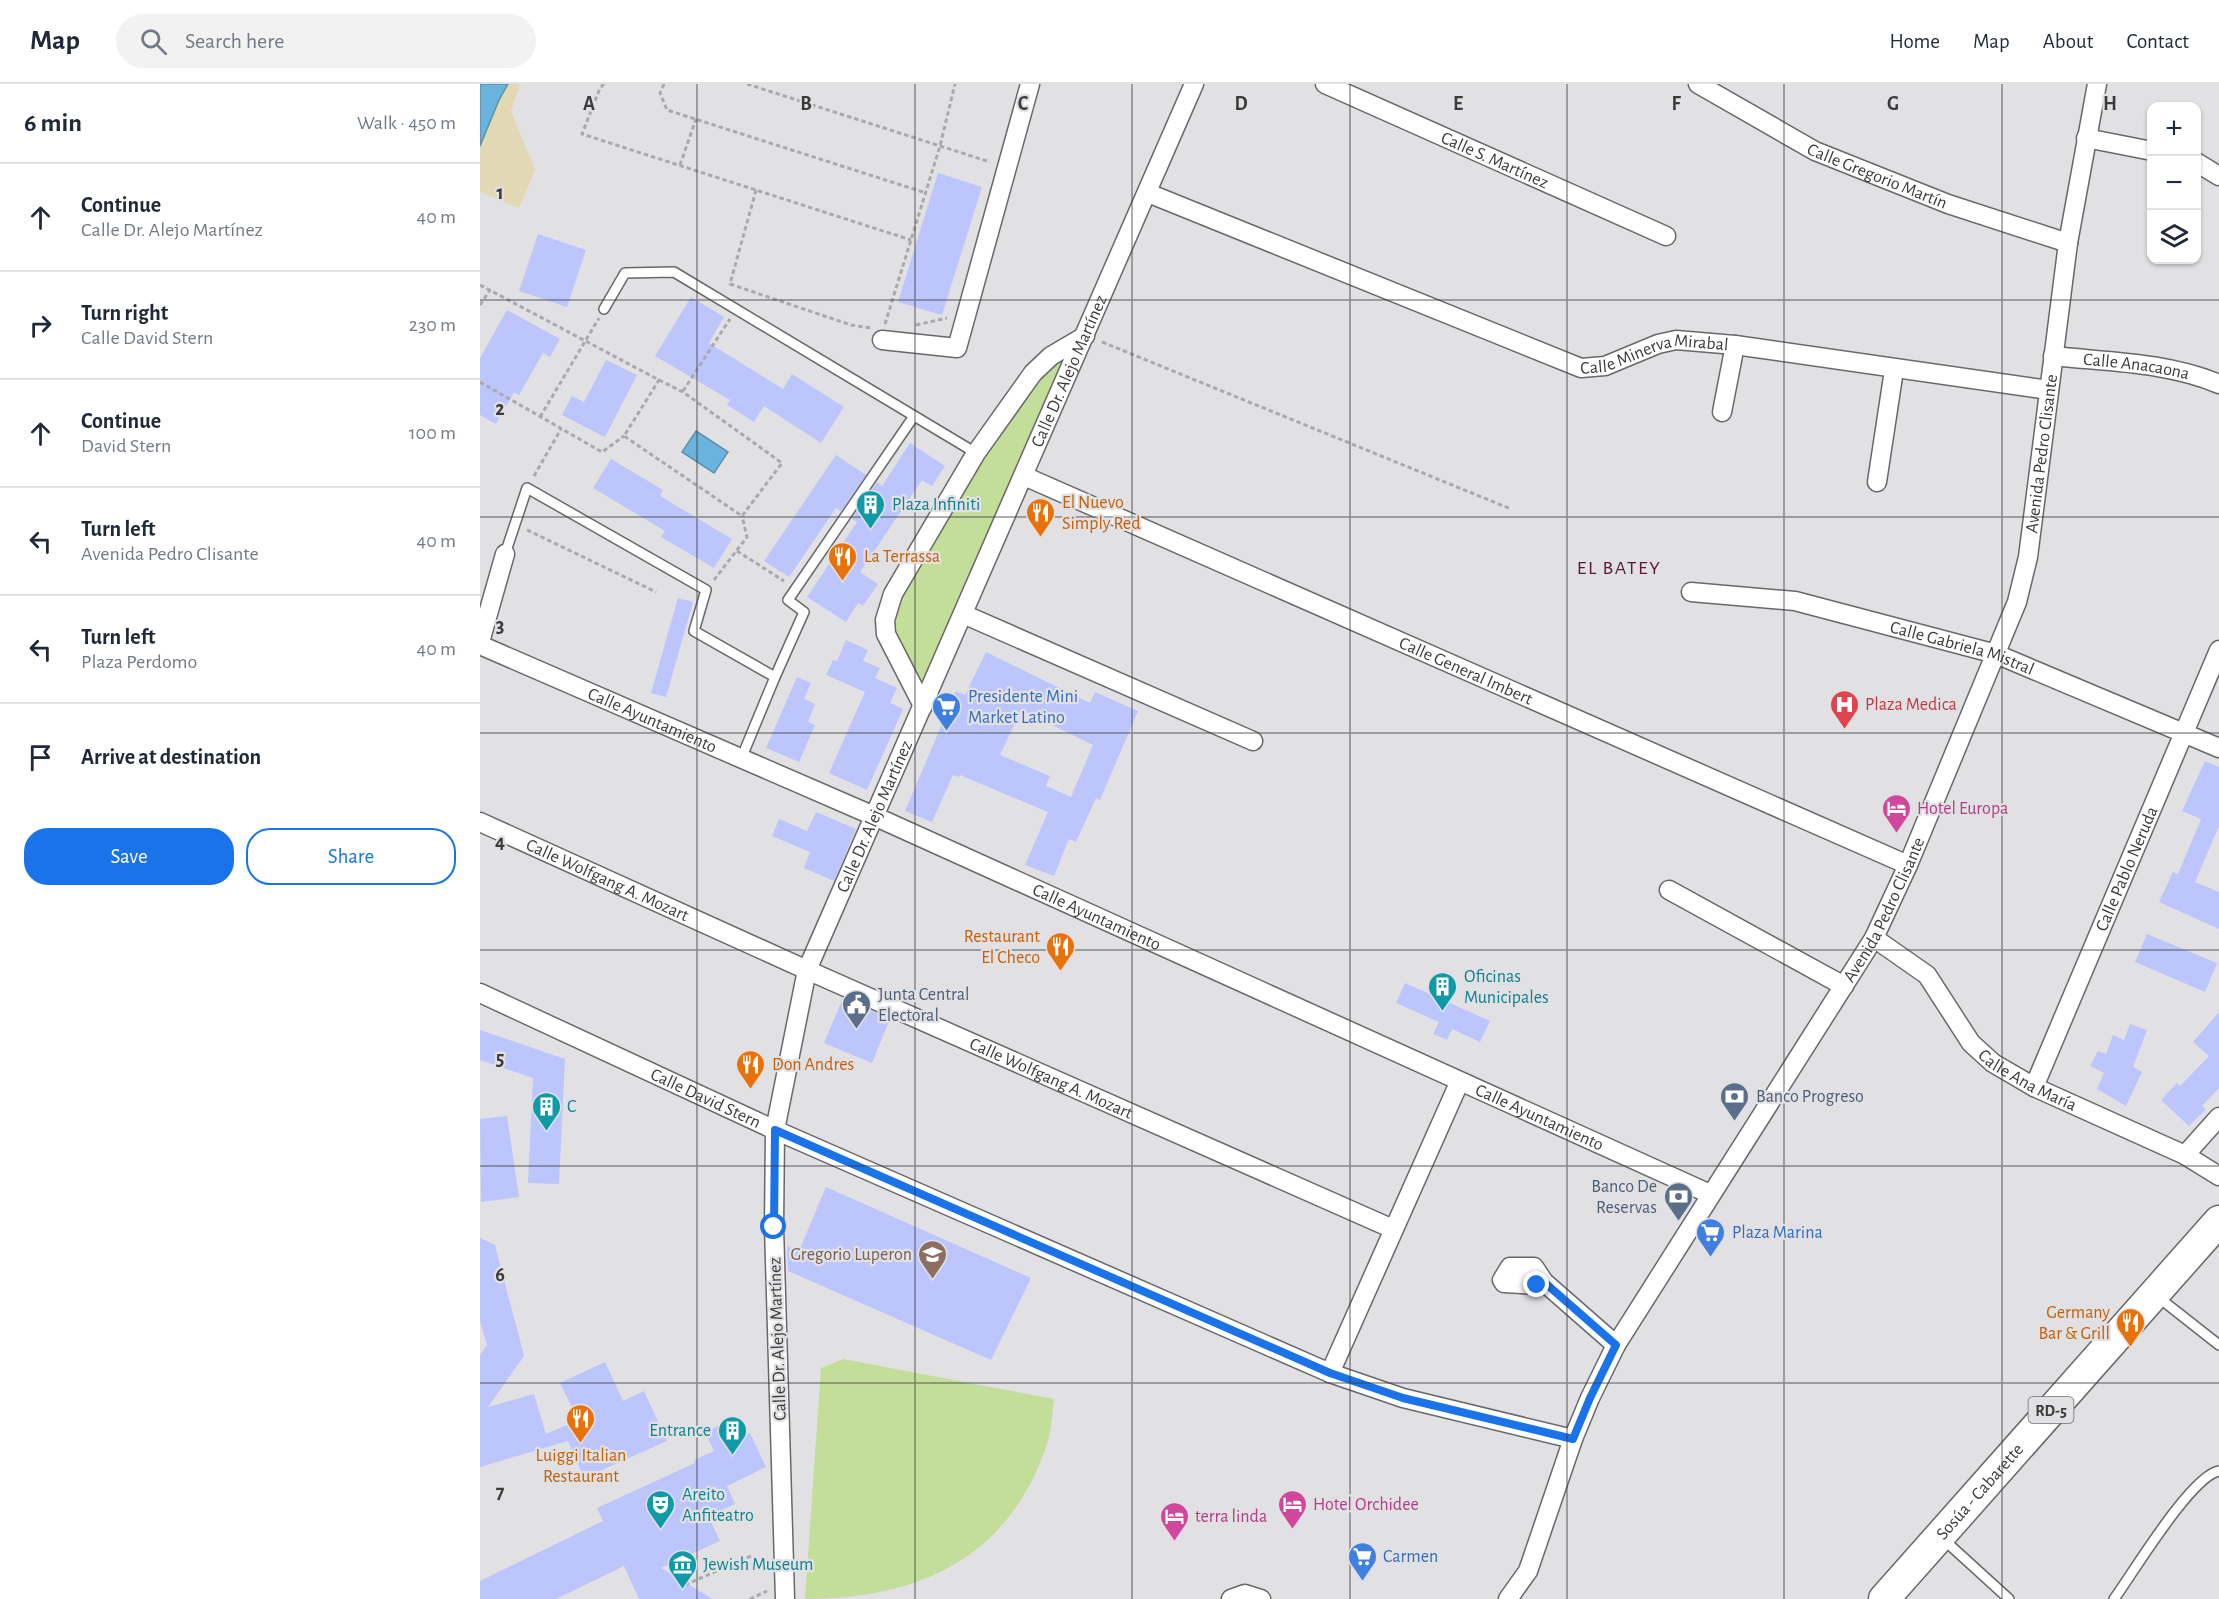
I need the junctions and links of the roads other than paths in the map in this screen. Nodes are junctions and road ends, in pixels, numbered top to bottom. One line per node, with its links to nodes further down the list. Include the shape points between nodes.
1 (1030, 84): 14 (street, via 957,348)
2 (1194, 84): 10 (street, Calle Dr. Alejo Martínez)
3 (1325, 84): 11 (street, Calle S. Martínez)
4 (1698, 84): 12 (street, Calle Gregorio Martín, via 1815,151 1948,204)
5 (2097, 84): 6 (street, Avenida Pedro Clisante)
6 (2086, 138): 7 (street); 12 (street, Avenida Pedro Clisante)
7 (2147, 150)
8 (2201, 165): 9 (street)
9 (2219, 176)
10 (1148, 192): 15 (street, Calle Dr. Alejo Martínez); 16 (street, Calle Minerva Mirabal, via 1581,368 1605,366 1666,341)
11 (1666, 236)
12 (2068, 243): 17 (street, Avenida Pedro Clisante)
13 (604, 309): 22 (lane, via 625,273 674,272)
14 (882, 335)
15 (1085, 336): 23 (street, via 1033,373); 24 (street, Calle Dr. Alejo Martínez)
16 (1735, 345): 18 (street, Calle Minerva Mirabal); 21 (street)
17 (2053, 356): 19 (street, Calle Anacaona, via 2156,367 2196,374); 20 (street, Avenida Pedro Clisante)
18 (1894, 370): 20 (street, Calle Minerva Mirabal); 25 (street)
19 (2219, 384)
20 (2049, 390): 31 (street, Avenida Pedro Clisante, via 2028,557 2017,602)
21 (1722, 412)
22 (914, 416): 23 (lane); 32 (lane, via 788,600 804,612)
23 (976, 453): 33 (street, via 893,594 885,620 891,648)
24 (1024, 476): 28 (street, Calle Dr. Alejo Martínez); 40 (street, Calle General Imbert)
25 (1877, 482)
26 (505, 554): 29 (street); 32 (lane, via 526,488 706,590 694,631)
27 (1691, 592): 31 (street, Calle Gabriela Mistral, via 1795,602)
28 (963, 614): 33 (street, Calle Dr. Alejo Martínez); 35 (street)
29 (480, 644): 37 (street, Calle Ayuntamiento)
30 (2219, 650): 34 (street, Calle Pablo Neruda)
31 (1996, 654): 34 (street, Calle Gabriela Mistral); 40 (street, Avenida Pedro Clisante)
32 (775, 677): 37 (lane)
33 (923, 706): 38 (street, Calle Dr. Alejo Martínez)
34 (2182, 732): 36 (street, Calle Gabriela Mistral); 47 (street, Calle Pablo Neruda)
35 (1253, 741)
36 (2219, 748)
37 (741, 759): 38 (street, Calle Ayuntamiento)
38 (874, 816): 43 (street, Calle Dr. Alejo Martínez); 46 (street, Calle Ayuntamiento)
39 (480, 822): 43 (street, Calle Wolfgang A. Mozart)
40 (1908, 864): 42 (street, Avenida Pedro Clisante)
41 (1669, 890): 44 (street)
42 (1874, 938): 44 (street, Avenida Pedro Clisante); 47 (street, Calle Ana María, via 1927,975 1981,1054)
43 (807, 970): 49 (street, Calle Dr. Alejo Martínez); 54 (street, Calle Wolfgang A. Mozart)
44 (1844, 986): 52 (street, Avenida Pedro Clisante)
45 (480, 993): 49 (street, Calle David Stern)
46 (1459, 1083): 52 (street, Calle Ayuntamiento); 54 (street)
47 (2034, 1087): 50 (street, Calle Ana María)
48 (2219, 1117): 50 (street)
49 (775, 1130): 59 (street, Calle David Stern); 63 (street, Calle Dr. Alejo Martínez, via 774,1227)
50 (2185, 1155): 51 (street, Calle Ana María)
51 (2219, 1176)
52 (1710, 1194): 57 (street, Avenida Pedro Clisante)
53 (2219, 1221): 56 (main road, Sosúa - Cabarette / RD-5)
54 (1393, 1229): 59 (street)
55 (1544, 1282): 57 (street)
56 (2156, 1295): 58 (lane); 62 (main road, Sosúa - Cabarette / RD-5)
57 (1616, 1345): 60 (street, Avenida Pedro Clisante)
58 (2219, 1345)
59 (1330, 1373): 60 (street, Calle David Stern, via 1403,1398)
60 (1573, 1439): 66 (street, Avenida Pedro Clisante, via 1528,1571)
61 (2219, 1470): 69 (lane, via 2211,1472 2185,1497)
62 (1941, 1537): 67 (main road, Sosúa - Cabarette / RD-5); 68 (lane)
63 (785, 1599)
64 (1231, 1599): 65 (street, via 1245,1594)
65 (1261, 1599)
66 (1508, 1599)
67 (1884, 1599)
68 (2009, 1599)
69 (2114, 1599)

